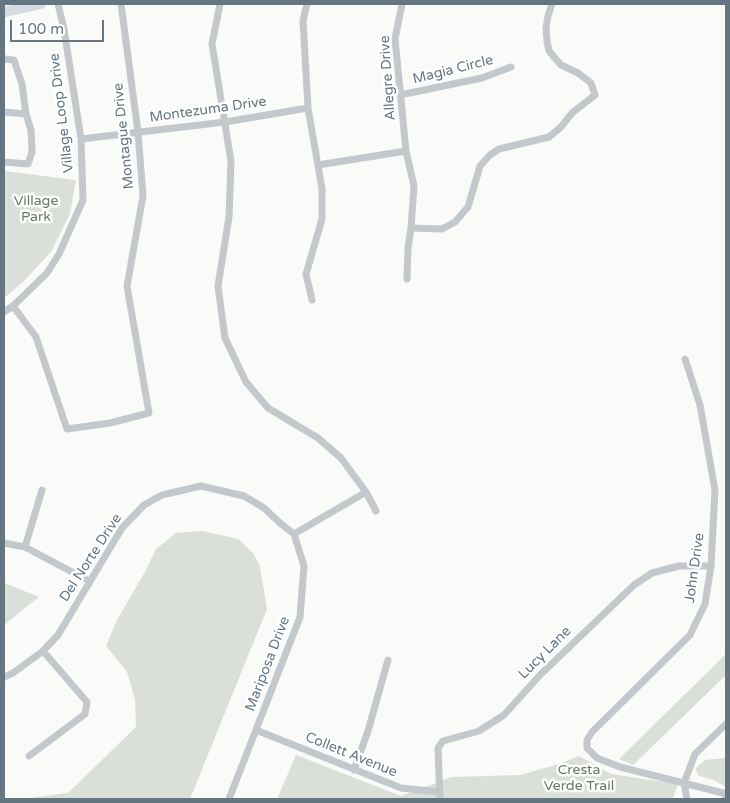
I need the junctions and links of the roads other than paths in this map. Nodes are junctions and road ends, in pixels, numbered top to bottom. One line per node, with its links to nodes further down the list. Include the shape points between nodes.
1 (41, 4): 8 (main road)
2 (58, 4): 17 (street, Village Loop Drive)
3 (121, 4): 16 (street, Montague Drive)
4 (220, 4): 15 (street, via 212,44)
5 (307, 4): 12 (street, via 303,21)
6 (402, 4): 11 (street, Allegre Drive, via 395,39)
7 (552, 4): 21 (street, via 548,16 549,51 560,65 591,83 595,95 549,137 490,154 480,166 468,206 455,222 442,229)
8 (4, 12)
9 (4, 59): 14 (street, via 14,60 22,84)
10 (511, 67): 11 (street, Magia Circle, via 482,78)
11 (400, 95): 18 (street, Allegre Drive)
12 (308, 108): 15 (street, Montezuma Drive); 20 (street)
13 (4, 112): 14 (street)
14 (26, 114): 19 (street, via 32,152 28,164)
15 (225, 122): 16 (street, Montezuma Drive); 28 (street, via 231,179 229,217 218,286 225,338 246,382 268,408 318,438 340,458)
16 (138, 132): 17 (street, Montezuma Drive); 24 (street, Montague Drive, via 143,196 127,286 149,413 67,429 36,337)
17 (81, 139): 24 (street, Village Loop Drive, via 83,200 59,254 47,272)
18 (406, 151): 20 (street); 21 (street, Allegre Drive, via 414,186)
19 (4, 162)
20 (318, 165): 23 (street, via 322,219 306,274)
21 (411, 228): 22 (street, Allegre Drive)
22 (408, 279)
23 (312, 300)
24 (13, 306): 25 (street, Village Loop Drive)
25 (4, 312)
26 (686, 359): 33 (street, John Drive, via 700,404 715,490)
27 (42, 490): 32 (street)
28 (366, 492): 29 (street); 30 (street)
29 (376, 511)
30 (294, 534): 34 (street, Del Norte Drive, via 264,508 244,496 201,486 183,489 144,504 122,528); 39 (street, Mariposa Drive, via 304,566 300,617)
31 (4, 543): 32 (street)
32 (25, 547): 34 (street)
33 (711, 566): 42 (street, John Drive, via 705,604 690,635 587,740 587,748 597,758); 43 (street, Lucy Lane, via 679,566 652,573 634,585 540,675 504,715 479,731 443,741 438,748)
34 (89, 581): 35 (street, Del Norte Drive, via 58,636)
35 (43, 651): 37 (street, Del Norte Drive); 40 (street, via 87,702 85,714)
36 (388, 660): 41 (street)
37 (4, 677)
38 (726, 724): 42 (street, via 695,754)
39 (256, 730): 41 (street, Collett Avenue); 45 (street, Mariposa Drive)
40 (29, 756)
41 (354, 770): 43 (street, Collett Avenue, via 400,788)
42 (684, 783): 44 (street); 46 (street)
43 (440, 795)
44 (726, 796)
45 (229, 799)
46 (688, 799)

